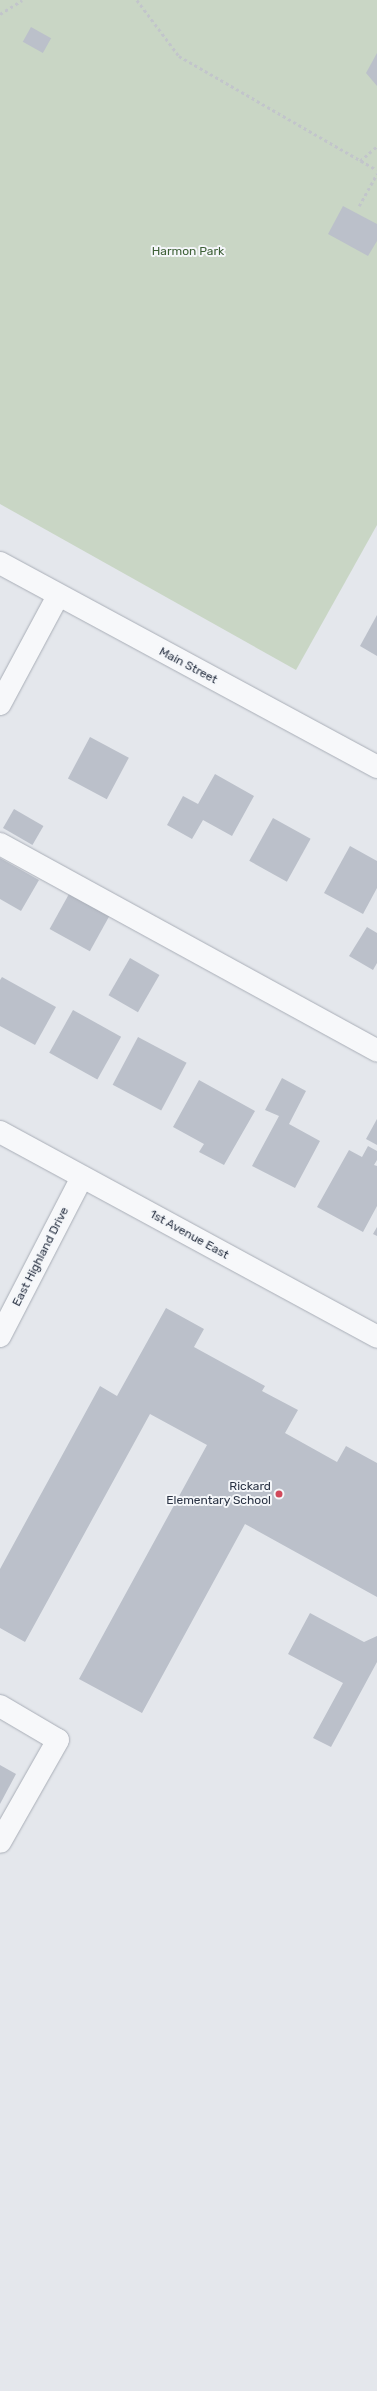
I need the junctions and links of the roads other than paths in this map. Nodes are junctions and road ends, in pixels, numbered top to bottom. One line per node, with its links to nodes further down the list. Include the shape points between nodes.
1 (0, 563): 2 (street, Main Street)
2 (58, 596): 3 (street); 4 (street, Main Street)
3 (0, 704)
4 (377, 767)
5 (0, 844): 6 (street)
6 (377, 1050)
7 (0, 1132): 8 (street, 1st Avenue East)
8 (82, 1177): 9 (street, East Highland Drive); 10 (street, 1st Avenue East)
9 (0, 1336)
10 (377, 1338)
11 (0, 1706): 12 (street, via 58,1740)
12 (0, 1842)

